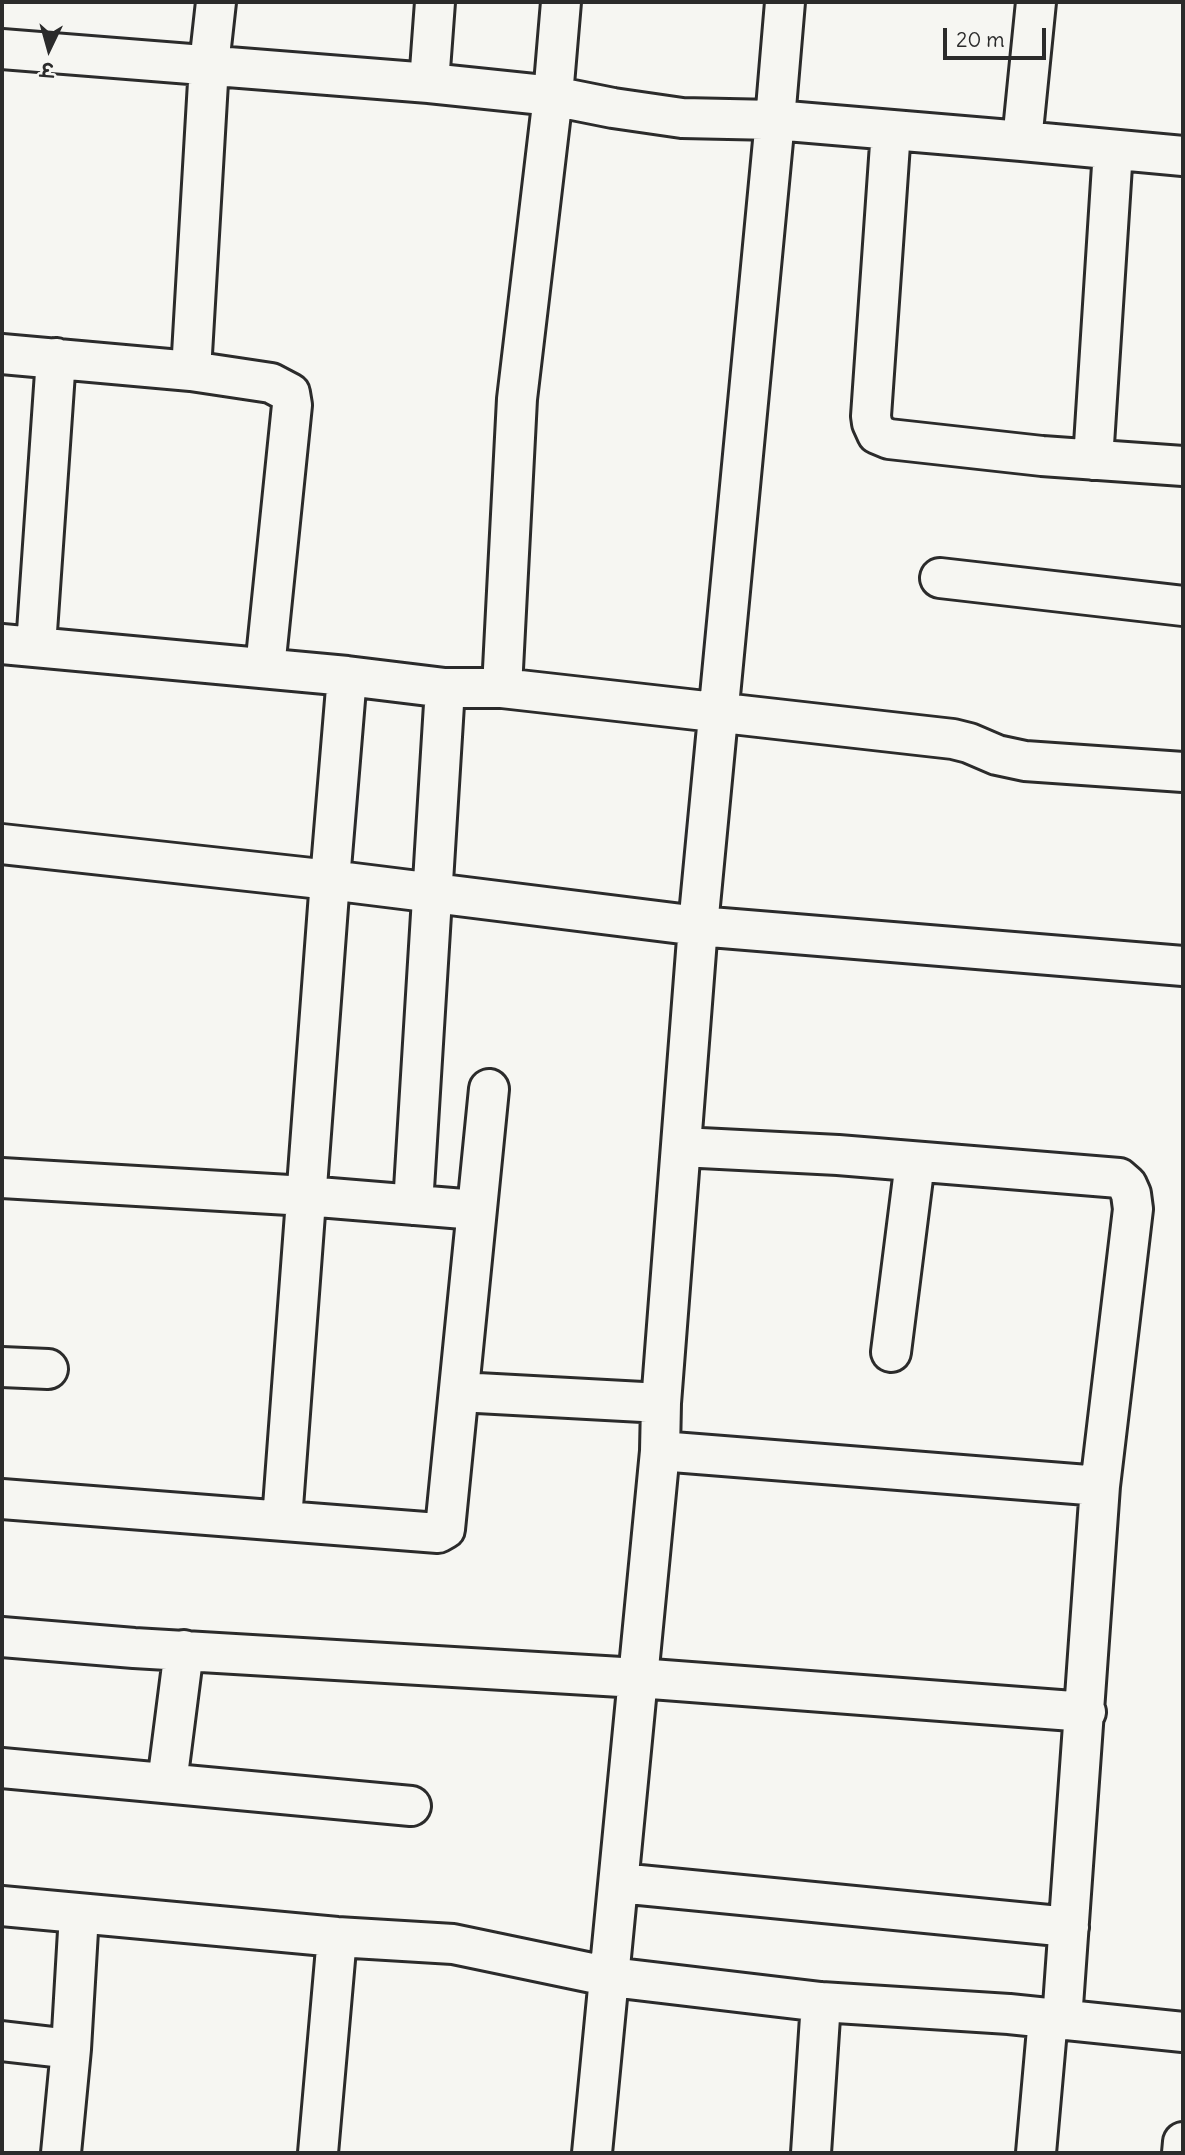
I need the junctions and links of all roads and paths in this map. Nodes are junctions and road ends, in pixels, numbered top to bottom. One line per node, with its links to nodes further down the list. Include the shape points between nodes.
1 (216, 2): 7 (street)
2 (435, 2): 8 (street)
3 (561, 2): 9 (street)
4 (785, 2): 10 (street)
5 (1036, 2): 12 (street)
6 (2, 49): 7 (street)
7 (209, 65): 8 (street); 17 (street)
8 (429, 83): 9 (street)
9 (553, 96): 10 (street, via 682,118); 26 (street, via 517,399)
10 (775, 120): 11 (street); 27 (street)
11 (891, 130): 12 (street); 18 (street, via 871,416 874,429 889,439)
12 (1022, 141): 13 (street)
13 (1114, 150): 14 (street); 18 (street)
14 (1183, 156)
15 (2, 354): 16 (street)
16 (56, 358): 17 (street); 22 (street)
17 (191, 371): 23 (street, via 271,383 291,397)
18 (1093, 460): 19 (street)
19 (1183, 466)
20 (940, 578): 21 (street)
21 (1183, 606)
22 (19, 645): 23 (street)
23 (265, 668): 24 (street)
24 (347, 676): 25 (street); 30 (street)
25 (445, 688): 26 (street); 31 (street)
26 (502, 688): 27 (street)
27 (717, 713): 28 (street, via 953,740 1025,761); 32 (street)
28 (1183, 772)
29 (2, 844): 30 (street)
30 (330, 880): 31 (street); 38 (street)
31 (433, 892): 32 (street); 39 (street)
32 (698, 926): 33 (street); 35 (street)
33 (1183, 966)
34 (489, 1089): 40 (street)
35 (681, 1147): 36 (street); 45 (street)
36 (915, 1162): 41 (street); 47 (street, via 1119,1178 1127,1185 1133,1209)
37 (2, 1178): 38 (street)
38 (306, 1196): 39 (street); 49 (street)
39 (413, 1205): 40 (street)
40 (477, 1210): 44 (street)
41 (891, 1352)
42 (2, 1367): 43 (street)
43 (48, 1369)
44 (459, 1392): 45 (street); 49 (street, via 442,1532)
45 (662, 1403): 46 (street)
46 (660, 1451): 47 (street); 52 (street)
47 (1100, 1486): 53 (street)
48 (2, 1499): 49 (street)
49 (282, 1520)
50 (2, 1637): 51 (street)
51 (184, 1650): 52 (street); 55 (street)
52 (638, 1678): 53 (street); 57 (street)
53 (1086, 1712): 60 (street)
54 (2, 1768): 55 (street)
55 (167, 1783): 56 (street)
56 (411, 1806)
57 (620, 1883): 60 (street); 62 (street)
58 (2, 1906): 59 (street)
59 (79, 1913): 61 (street); 67 (street)
60 (1069, 1927): 64 (street)
61 (337, 1937): 62 (street, via 453,1944); 70 (street)
62 (611, 1977): 63 (street); 71 (street)
63 (821, 2002): 64 (street); 72 (street)
64 (1055, 2019): 65 (street); 73 (street)
65 (1183, 2032)
66 (2, 2041): 67 (street)
67 (71, 2049): 69 (street)
68 (1183, 2142): 74 (street)
69 (61, 2153)
70 (318, 2153)
71 (592, 2153)
72 (811, 2153)
73 (1036, 2153)
74 (1182, 2153)

